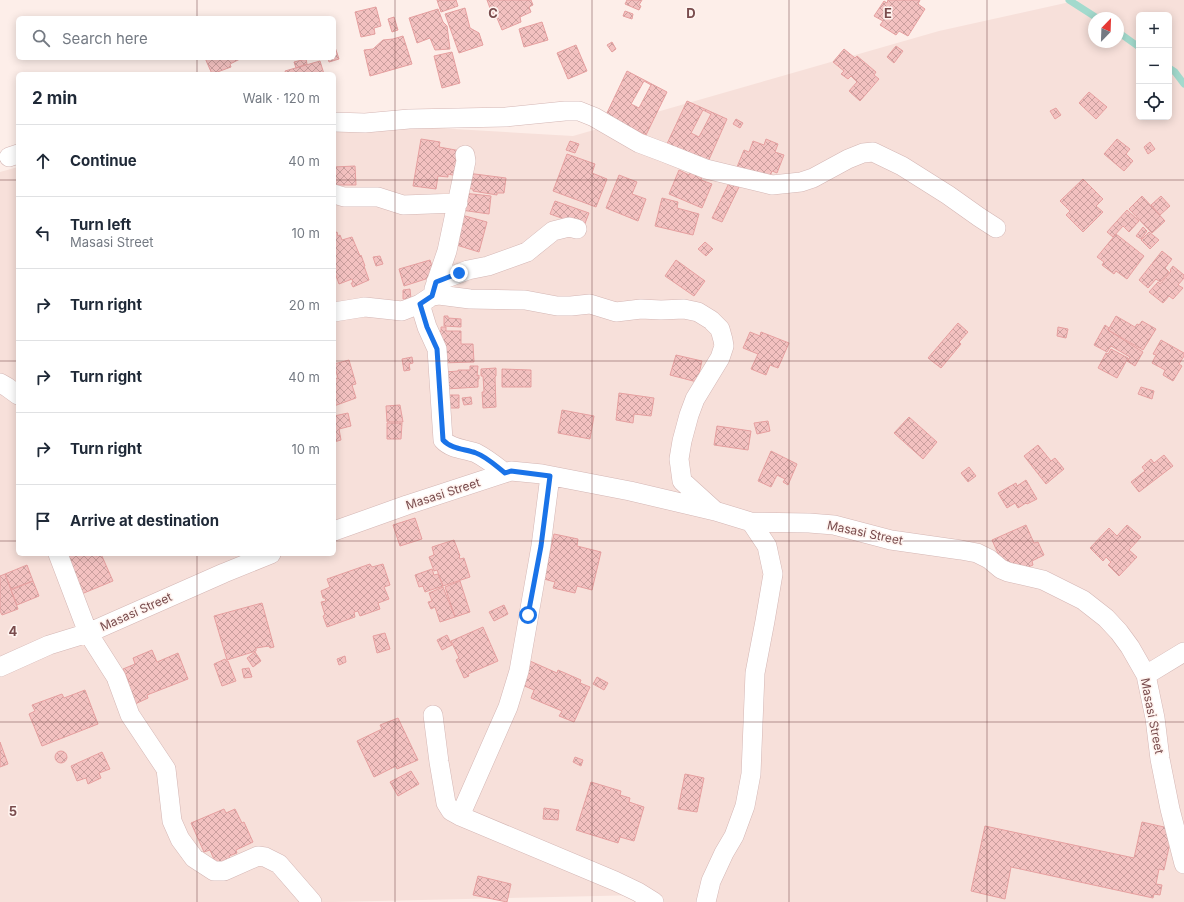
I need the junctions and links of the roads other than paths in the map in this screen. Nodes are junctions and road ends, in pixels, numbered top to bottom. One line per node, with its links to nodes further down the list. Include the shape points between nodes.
1 (336, 122): 5 (street, via 506,116 565,110 594,117 639,143 706,169 772,184 801,182 848,159 873,152 902,166)
2 (464, 155): 4 (street, via 466,161)
3 (336, 195): 4 (street, via 378,197 403,205)
4 (458, 203): 7 (street, via 447,251)
5 (996, 228)
6 (577, 229): 7 (street, via 569,227 553,231 527,252 488,266 468,270)
7 (430, 294): 8 (street, via 402,311 365,307); 11 (street, via 427,327 437,349 443,440 456,448 476,453); 13 (street, via 519,300 557,306 590,304 616,312 684,309 698,312 711,320 720,329 724,346 720,358 695,399 679,459 682,481)
8 (336, 312)
9 (0, 383): 10 (street)
10 (16, 393)
11 (505, 473): 12 (street, Masasi Street, via 511,471); 15 (street, Masasi Street)
12 (550, 476): 13 (street, Masasi Street); 23 (street, via 541,546 519,671 508,707)
13 (715, 511): 14 (street, Masasi Street)
14 (750, 522): 21 (street, Masasi Street, via 834,524 891,540 977,553 1001,569 1043,580 1083,600 1119,632); 27 (street, via 767,546 773,574 755,673 751,774 745,806 734,836 711,881)
15 (336, 530)
16 (59, 556): 18 (street)
17 (266, 556): 18 (street, Masasi Street)
18 (88, 633): 20 (street, Masasi Street, via 48,645); 25 (street, via 116,677 130,715 166,769 172,821 180,839 194,858 214,871 224,871 258,856 265,857 279,864)
19 (1184, 652): 21 (street)
20 (0, 667)
21 (1146, 675): 24 (street, Masasi Street, via 1160,759)
22 (433, 715): 23 (street, via 446,803 451,811)
23 (460, 816): 26 (street, via 615,881)
24 (1184, 864)
25 (312, 902)
26 (654, 902)
27 (706, 902)

